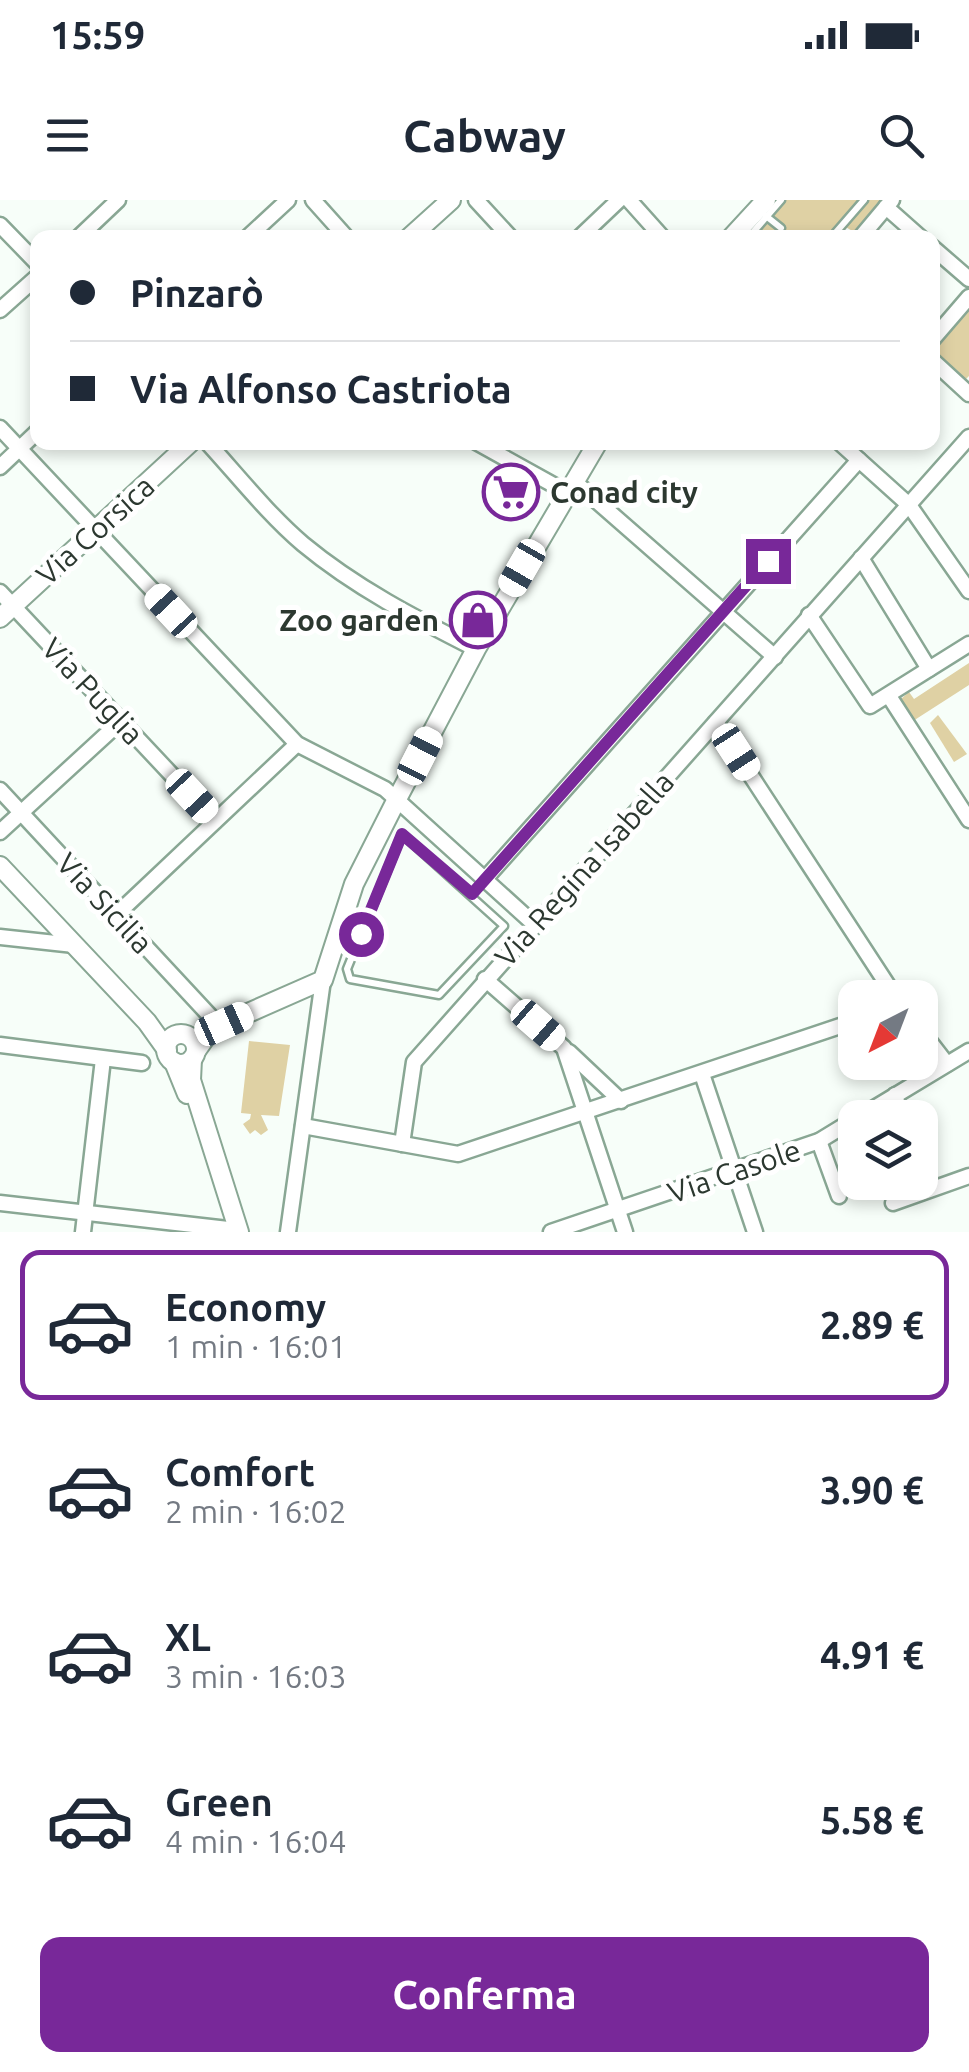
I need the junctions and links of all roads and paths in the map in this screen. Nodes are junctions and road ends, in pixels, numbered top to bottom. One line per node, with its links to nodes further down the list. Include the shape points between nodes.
1 (118, 200): 14 (street)
2 (288, 200): 15 (street)
3 (313, 200): 16 (street)
4 (451, 200): 17 (street)
5 (476, 200): 18 (street)
6 (619, 200): 19 (street)
7 (628, 200): 20 (street)
8 (781, 200): 11 (lane)
9 (864, 200): 23 (lane)
10 (888, 203): 24 (street); 25 (street)
11 (766, 208): 13 (lane); 21 (street); 22 (lane)
12 (0, 225): 27 (street)
13 (781, 228)
14 (86, 230)
15 (256, 230)
16 (340, 230)
17 (418, 230)
18 (504, 230)
19 (587, 230)
20 (656, 230)
21 (741, 230)
22 (753, 230)
23 (839, 230)
24 (866, 230)
25 (913, 230)
26 (940, 255): 28 (street)
27 (30, 256)
28 (969, 279)
29 (30, 283): 31 (street)
30 (969, 298): 32 (street)
31 (0, 310)
32 (940, 331)
33 (940, 367): 34 (street)
34 (969, 394)
35 (0, 428): 38 (street)
36 (969, 436): 47 (street, Via Regina Isabella)
37 (30, 439): 38 (street)
38 (19, 449): 45 (street); 48 (street)
39 (182, 450): 48 (street, Via Corsica)
40 (214, 450): 55 (street, via 318,556 378,598)
41 (493, 450): 46 (street)
42 (593, 450): 46 (street)
43 (848, 450): 44 (street)
44 (858, 460): 47 (street); 52 (street)
45 (0, 467)
46 (571, 487): 52 (street); 55 (street)
47 (910, 506): 49 (street, Via Regina Isabella); 50 (street)
48 (95, 531): 51 (street, Via Corsica); 61 (street)
49 (861, 558): 53 (street, Via Regina Isabella); 57 (street)
50 (969, 591)
51 (4, 605): 59 (street, Via Puglia)
52 (723, 611): 56 (street); 71 (street)
53 (810, 615): 56 (street, Via Regina Isabella); 58 (street, via 870,706)
54 (969, 644): 57 (street)
55 (476, 649): 63 (street)
56 (775, 657): 60 (street, Via Regina Isabella)
57 (930, 668): 58 (street)
58 (889, 696): 65 (street)
59 (120, 720): 64 (street); 66 (street, Via Puglia)
60 (716, 722): 74 (street, Via Regina Isabella); 80 (street)
61 (297, 744): 63 (street); 66 (street)
62 (0, 790): 64 (street, Via Sicilia)
63 (397, 800): 68 (street); 71 (street)
64 (21, 812): 67 (street); 73 (street, Via Sicilia)
65 (969, 820)
66 (215, 821): 73 (street)
67 (0, 832)
68 (369, 854): 69 (lane); 79 (street)
69 (390, 864): 72 (lane, via 402,834); 77 (lane, via 347,969 350,980 439,996)
70 (0, 866): 76 (street)
71 (485, 879): 72 (lane); 74 (street)
72 (472, 894): 77 (lane, via 504,926)
73 (116, 915): 81 (street, Via Sicilia)
74 (534, 924): 78 (street, Via Regina Isabella)
75 (0, 937): 76 (street)
76 (74, 945): 85 (street)
77 (468, 964): 78 (lane)
78 (485, 979): 84 (street); 100 (street, Via Regina Isabella, via 414,1062)
79 (323, 980): 81 (street); 97 (street)
80 (884, 980)
81 (209, 1025): 85 (street)
82 (838, 1028): 91 (street)
83 (0, 1046): 88 (street)
84 (564, 1048): 95 (street); 96 (street)
85 (182, 1049): 110 (street)
86 (969, 1051): 90 (street, Via Casole)
87 (938, 1052): 90 (street)
88 (104, 1058): 89 (street); 109 (street)
89 (142, 1063)
90 (947, 1064): 92 (street, Via Casole)
91 (702, 1074): 95 (street); 101 (street)
92 (895, 1095): 93 (street, Via Casole); 94 (street)
93 (887, 1100)
94 (897, 1100)
95 (620, 1101): 96 (street)
96 (586, 1112): 100 (street, via 458,1154); 108 (street)
97 (304, 1126): 100 (street); 112 (street)
98 (838, 1129): 99 (street, Via Casole)
99 (819, 1141): 101 (street, Via Casole); 104 (street)
100 (402, 1144)
101 (735, 1172): 108 (street, Via Casole); 115 (street)
102 (969, 1176): 103 (street)
103 (938, 1187)
104 (838, 1196)
105 (899, 1200): 106 (street)
106 (893, 1202)
107 (0, 1203): 109 (street)
108 (620, 1210): 113 (street, Via Casole); 114 (street)
109 (86, 1211): 110 (street); 111 (street)
110 (232, 1231)
111 (84, 1232)
112 (288, 1232)
113 (551, 1232)
114 (625, 1232)
115 (755, 1232)

